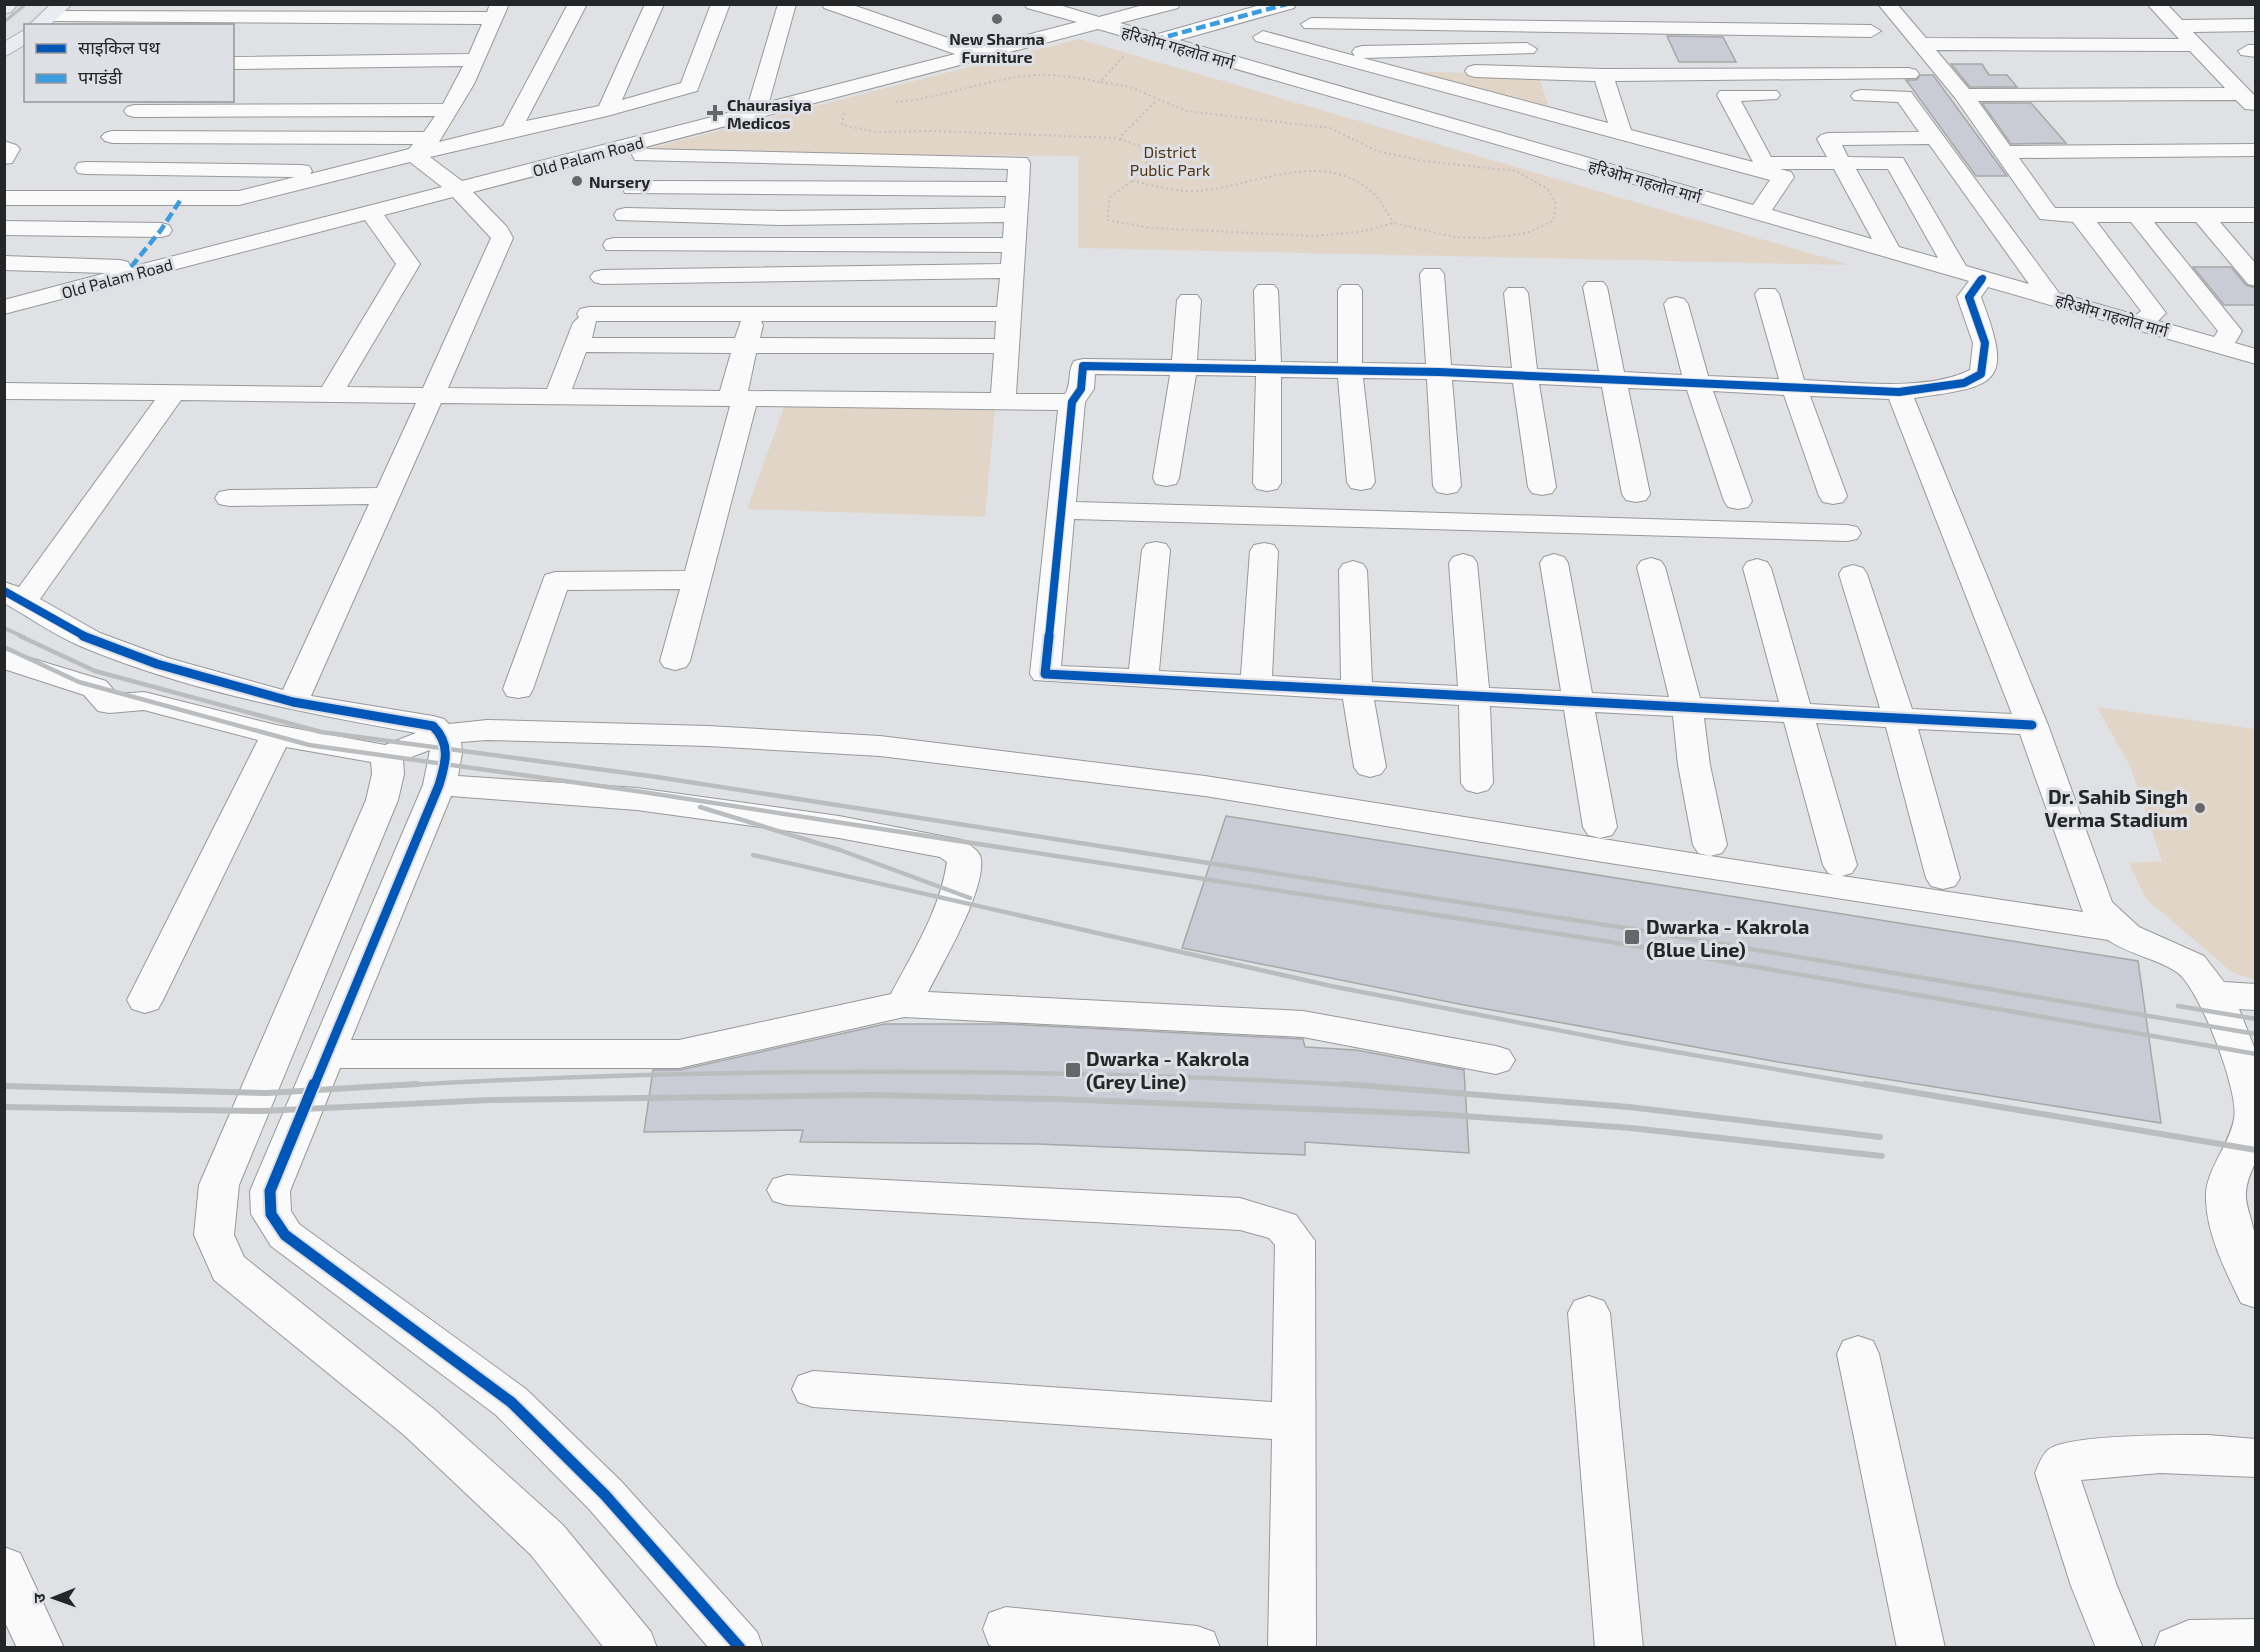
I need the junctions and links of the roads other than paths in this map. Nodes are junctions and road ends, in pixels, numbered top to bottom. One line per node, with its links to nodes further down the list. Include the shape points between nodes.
1 (9, 4): 13 (main road)
2 (578, 4): 50 (street)
3 (655, 4): 48 (street)
4 (721, 4): 48 (street, via 690,87)
5 (787, 4): 49 (street)
6 (831, 4): 34 (street)
7 (1034, 4): 17 (street, हरिओम गहलोत मार्ग)
8 (1171, 4): 17 (street, Old Palam Road)
9 (1287, 4): 26 (street)
10 (1381, 4): 18 (street)
11 (1887, 4): 27 (street)
12 (2156, 4): 19 (street)
13 (4, 8)
14 (318, 10): 15 (street); 16 (street); 22 (street)
15 (497, 11): 24 (street)
16 (72, 24)
17 (1097, 24): 26 (street, हरिओम गहलोत मार्ग); 34 (street, Old Palam Road)
18 (1311, 24): 25 (street); 29 (street, via 1874,38)
19 (2177, 26): 20 (street); 28 (street)
20 (2256, 26)
21 (24, 36): 31 (main road)
22 (298, 36)
23 (463, 37): 24 (street)
24 (486, 37): 35 (street)
25 (1263, 37): 32 (street); 33 (street)
26 (1148, 38): 32 (street, हरिओम गहलोत मार्ग)
27 (1919, 44): 28 (street); 43 (street)
28 (2196, 45): 45 (street)
29 (1653, 48)
30 (1546, 49): 33 (street)
31 (4, 51)
32 (1198, 52): 76 (street, हरिओम गहलोत मार्ग)
33 (1322, 52): 37 (street)
34 (977, 55): 49 (street, Old Palam Road)
35 (475, 60): 36 (street); 41 (street)
36 (234, 63)
37 (1383, 69): 39 (street); 51 (street)
38 (1909, 74): 39 (street)
39 (1603, 75): 51 (street)
40 (440, 83): 41 (street)
41 (464, 83): 47 (street)
42 (1790, 95): 66 (street, via 1727,95)
43 (1963, 95): 45 (street); 58 (street)
44 (1846, 96): 54 (street, via 1904,96)
45 (2251, 103)
46 (139, 106): 47 (street); 52 (street)
47 (448, 110): 53 (street)
48 (607, 110): 50 (street)
49 (756, 112): 56 (street, Old Palam Road)
50 (511, 130): 59 (street)
51 (1621, 132): 66 (street)
52 (112, 137): 53 (street); 65 (street)
53 (432, 138): 59 (street)
54 (1935, 138): 62 (street, via 1828,139); 64 (street)
55 (4, 147): 60 (street, via 9,149)
56 (646, 148): 61 (street); 68 (street); 69 (street, Old Palam Road)
57 (2256, 150): 58 (street)
58 (2004, 152): 79 (street, via 2048,214)
59 (415, 155): 67 (street); 69 (street)
60 (4, 158)
61 (799, 159): 70 (street, via 1019,163); 71 (street)
62 (1841, 163): 63 (street); 66 (street); 89 (street)
63 (1895, 164): 64 (street); 94 (street)
64 (1954, 164): 107 (street)
65 (86, 168): 67 (street); 73 (street)
66 (1766, 168): 76 (street, via 1783,177)
67 (347, 171): 74 (street, via 239,198)
68 (633, 188): 71 (street); 77 (street)
69 (458, 189): 75 (street, Old Palam Road); 132 (street, via 502,238)
70 (1017, 189): 71 (street); 78 (street)
71 (789, 191): 83 (street)
72 (4, 198): 73 (street)
73 (61, 199): 74 (street)
74 (181, 200): 85 (street)
75 (370, 212): 92 (street, Old Palam Road); 131 (street, via 408,264)
76 (1758, 214): 89 (street, हरिओम गहलोत मार्ग)
77 (625, 215): 83 (street); 86 (street)
78 (1016, 215): 83 (street); 88 (street)
79 (2080, 215): 80 (street); 114 (street, via 2154,313)
80 (2137, 215): 81 (street); 118 (street, via 2230,331)
81 (2202, 215): 82 (street); 99 (street)
82 (2256, 215)
83 (782, 218): 87 (street)
84 (4, 228): 85 (street)
85 (161, 230): 91 (street)
86 (614, 245): 87 (street); 97 (street)
87 (774, 245): 88 (street); 96 (street)
88 (1014, 245): 93 (street)
89 (1890, 251): 94 (street, हरिओम गहलोत मार्ग)
90 (4, 263): 91 (street)
91 (131, 267): 92 (street)
92 (156, 268): 106 (street, Old Palam Road)
93 (1011, 271): 96 (street); 113 (street)
94 (1957, 271): 98 (street, हरिओम गहलोत मार्ग)
95 (1432, 274): 123 (street)
96 (765, 276): 97 (street); 111 (street)
97 (602, 277): 112 (street)
98 (1983, 278): 107 (street, हरिओम गहलोत मार्ग); 130 (street, via 1969,297 1985,333 1981,374 1964,383)
99 (2256, 279)
100 (1595, 287): 125 (street)
101 (1266, 290): 121 (street)
102 (1350, 290): 122 (street)
103 (4, 293): 106 (street)
104 (1516, 293): 124 (street)
105 (1767, 294): 127 (street)
106 (50, 295): 110 (street, Old Palam Road)
107 (2051, 298): 114 (street, हरिओम गहलोत मार्ग)
108 (1189, 300): 120 (street)
109 (1676, 304): 126 (street)
110 (4, 307)
111 (754, 313): 112 (street); 113 (street); 116 (street)
112 (588, 314): 115 (street)
113 (1008, 314): 117 (street)
114 (2140, 323): 118 (street, हरिओम गहलोत मार्ग)
115 (577, 345): 116 (street); 133 (street)
116 (746, 345): 117 (street); 134 (street)
117 (1006, 346): 135 (street)
118 (2221, 347): 119 (street, हरिओम गहलोत मार्ग)
119 (2256, 357)
120 (1184, 369): 121 (street); 136 (street, via 1083,366 1081,389); 137 (street)
121 (1269, 369): 122 (street); 139 (street)
122 (1350, 370): 123 (street); 138 (street)
123 (1439, 372): 124 (street); 140 (street)
124 (1524, 376): 125 (street); 141 (street)
125 (1612, 379): 126 (street); 142 (street)
126 (1697, 383): 127 (street); 146 (street)
127 (1794, 388): 130 (street); 144 (street)
128 (4, 391): 129 (street)
129 (174, 392): 131 (street); 158 (street)
130 (1899, 392): 171 (street)
131 (330, 394): 132 (street)
132 (432, 395): 133 (street); 143 (street)
133 (558, 396): 134 (street)
134 (738, 398): 135 (street); 157 (street)
135 (1003, 401): 136 (street)
136 (1072, 402): 147 (street)
137 (1166, 478)
138 (1361, 482)
139 (1267, 483)
140 (1448, 486)
141 (1542, 488)
142 (1636, 494)
143 (386, 496): 145 (street); 167 (street)
144 (1833, 496)
145 (229, 498)
146 (1737, 501)
147 (1061, 510): 148 (street); 161 (street, via 1045,674)
148 (1847, 532)
149 (1156, 550): 161 (street)
150 (1264, 551): 162 (street)
151 (1463, 563): 165 (street)
152 (1554, 563): 166 (street)
153 (1651, 567): 168 (street)
154 (1757, 568): 169 (street)
155 (1353, 570): 164 (street)
156 (1853, 574): 170 (street)
157 (696, 580): 160 (street); 163 (street, via 555,581)
158 (14, 597): 167 (street, via 100,644)
159 (4, 659): 173 (street, via 95,688 109,704 144,701)
160 (675, 661)
161 (1143, 679): 162 (street)
162 (1256, 685): 164 (street)
163 (518, 689)
164 (1357, 690): 165 (street); 175 (street)
165 (1474, 696): 166 (street); 176 (street)
166 (1578, 701): 168 (street); 178 (street)
167 (293, 702): 172 (street, via 433,726)
168 (1687, 707): 169 (street); 179 (street)
169 (1798, 712): 170 (street); 180 (street)
170 (1899, 718): 171 (street); 181 (street)
171 (2032, 724): 182 (street, via 2096,905)
172 (443, 734): 174 (street); 177 (street, via 449,753); 182 (street, via 487,730 708,736 880,746 1205,786)
173 (276, 735): 174 (street); 187 (street)
174 (387, 754): 183 (street, via 388,774 381,800)
175 (1370, 767)
176 (1477, 783)
177 (439, 785): 184 (street); 188 (street, via 637,799 839,827 950,848 964,858 964,872)
178 (1600, 827)
179 (1710, 844)
180 (1840, 865)
181 (1943, 878)
182 (2115, 929): 185 (street, via 2127,939 2189,964)
183 (304, 980): 184 (street); 202 (street, via 219,1185 214,1235 228,1268 419,1422 547,1540)
184 (359, 980): 189 (street)
185 (2215, 994): 186 (street); 192 (street, via 2255,1106 2255,1123 2226,1187 2225,1203)
186 (2256, 997)
187 (145, 1000)
188 (904, 1004): 189 (street, via 679,1054); 190 (street, via 1303,1024)
189 (327, 1054): 203 (street, via 270,1191 271,1214 285,1235 511,1402 604,1495)
190 (1496, 1060)
191 (787, 1190): 196 (street, via 1240,1214 1282,1226 1294,1241)
192 (2253, 1280)
193 (1589, 1313): 206 (street)
194 (1858, 1354): 207 (street)
195 (813, 1389): 196 (street)
196 (1293, 1422): 205 (street)
197 (2256, 1458): 208 (street, via 2227,1454 2107,1456 2064,1463 2057,1473 2094,1586)
198 (4, 1568): 201 (street)
199 (1006, 1629): 204 (street)
200 (2256, 1641): 209 (street, via 2189,1642)
201 (41, 1647)
202 (634, 1647)
203 (740, 1647)
204 (1197, 1647)
205 (1292, 1647)
206 (1619, 1647)
207 (1920, 1647)
208 (2120, 1647)
209 (2177, 1647)

